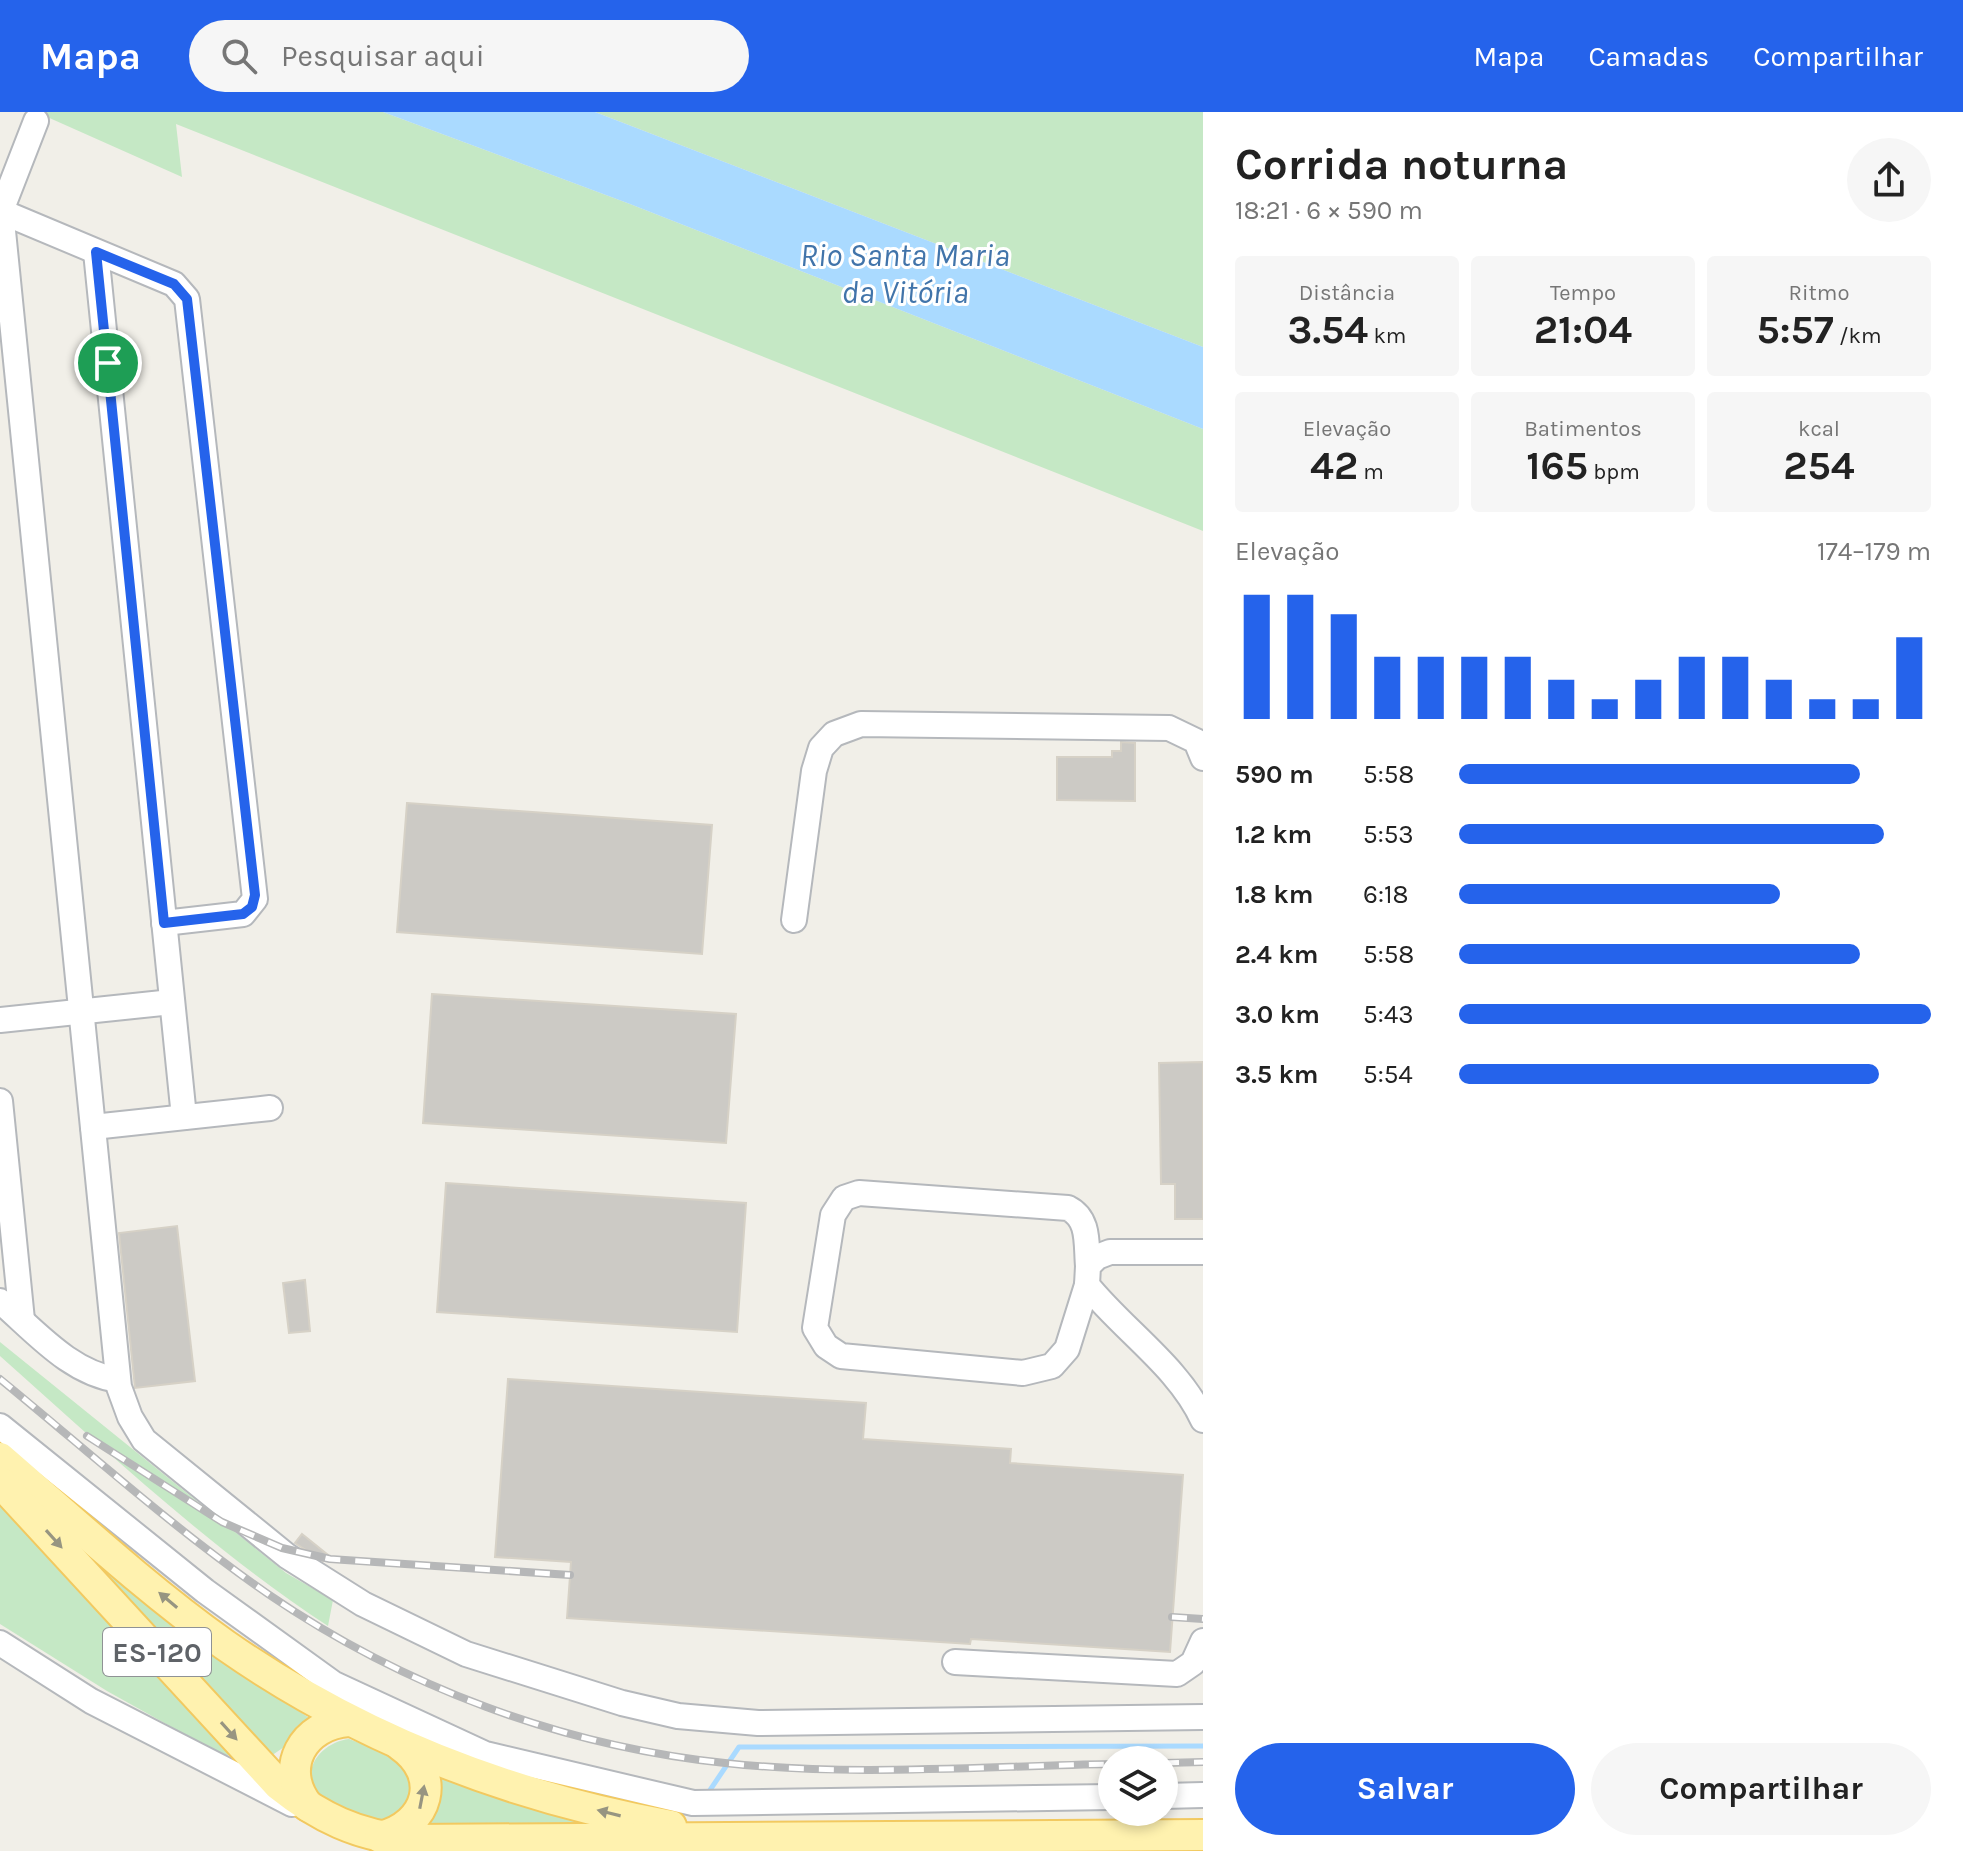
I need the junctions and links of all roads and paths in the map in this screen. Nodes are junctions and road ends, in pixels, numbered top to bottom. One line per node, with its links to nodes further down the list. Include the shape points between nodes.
1 (36, 121): 2 (street)
2 (0, 211): 3 (street); 8 (street)
3 (96, 252): 6 (street); 6 (street, via 174,284 187,299 255,895 243,914)
4 (1203, 758): 5 (street, via 1196,741 1169,728 924,722 861,724 834,734 821,748 814,771)
5 (794, 920)
6 (164, 923): 7 (street)
7 (172, 1002): 8 (street); 12 (street)
8 (81, 1011): 9 (street); 13 (street)
9 (0, 1020)
10 (0, 1101): 17 (street)
11 (270, 1108): 12 (street)
12 (184, 1117): 13 (street)
13 (93, 1127): 18 (street)
14 (1203, 1252): 15 (street, via 1110,1252 1097,1257)
15 (1088, 1275): 15 (street, via 1067,1349 1052,1366 1023,1373 841,1356 826,1346 815,1328 833,1215 844,1198 859,1193 1068,1208 1084,1223); 19 (street, via 1114,1318 1193,1398)
16 (0, 1301): 17 (street)
17 (22, 1320): 18 (street, via 80,1368)
18 (118, 1380): 26 (street, via 130,1417 153,1450 287,1556 400,1624 494,1664 650,1710 732,1722)
19 (1203, 1420)
20 (0, 1426): 34 (street, via 205,1591 334,1684 485,1754)
21 (0, 1458): 27 (main road, ES-120, one-way to 21, via 222,1643)
22 (0, 1482): 30 (main road, ES-120, one-way to 30)
23 (1203, 1641): 25 (street, via 1193,1663 1177,1674)
24 (0, 1643): 30 (street, via 91,1701)
25 (955, 1662)
26 (1203, 1717)
27 (349, 1721): 28 (main road, ES-120); 29 (main road, via 316,1729)
28 (398, 1744): 36 (main road, ES-120, one-way to 28, via 545,1798); 38 (main road, one-way to 28, via 409,1824 425,1797 420,1766)
29 (296, 1756): 30 (street, via 287,1770); 35 (main road, via 298,1790)
30 (260, 1781): 35 (main road, ES-120)
31 (1203, 1795): 32 (street)
32 (1178, 1796)
33 (1098, 1797): 34 (street)
34 (693, 1803): 36 (street)
35 (320, 1815): 38 (main road, ES-120)
36 (706, 1830): 39 (main road, ES-120)
37 (1203, 1835): 39 (main road, ES-120)
38 (380, 1837): 39 (main road, ES-120)
39 (798, 1839)

